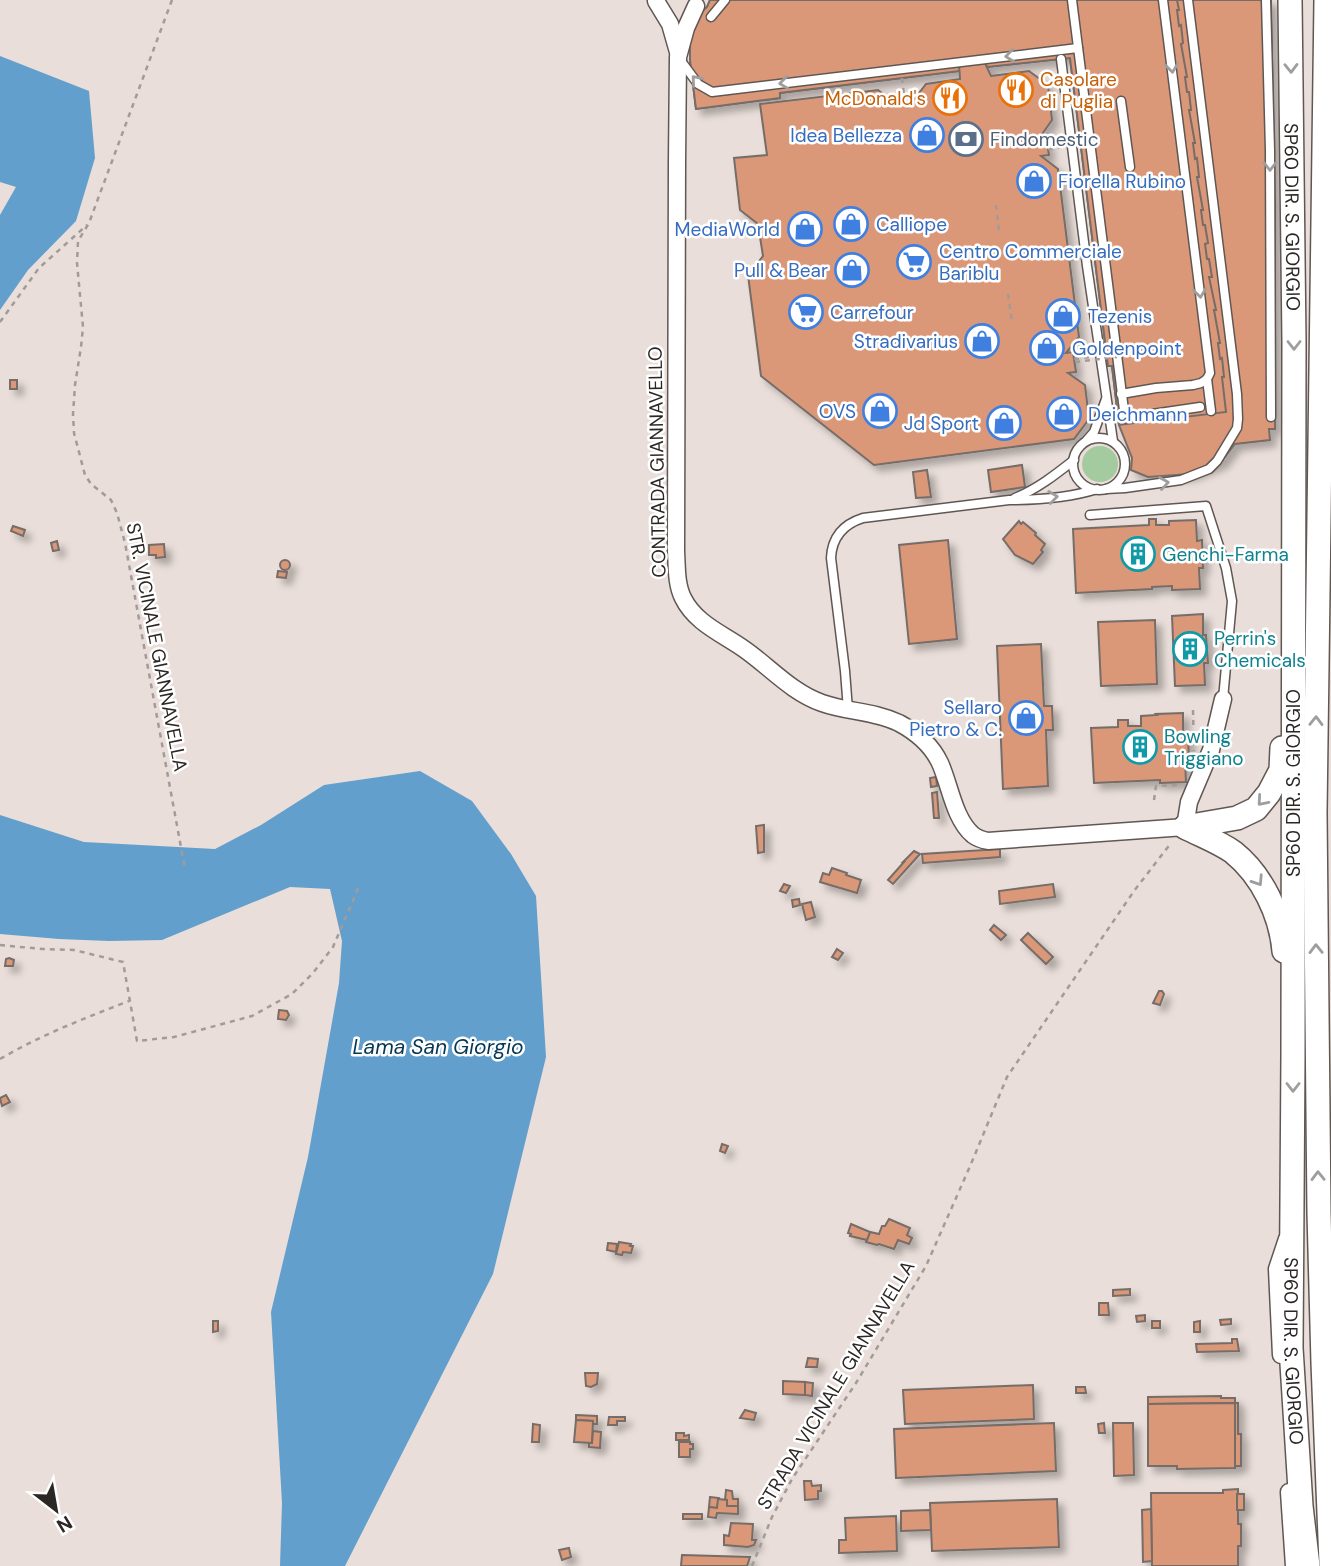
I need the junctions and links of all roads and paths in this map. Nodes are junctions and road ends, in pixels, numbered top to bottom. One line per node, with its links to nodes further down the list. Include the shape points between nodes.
1 (172, 0): 22 (path, STR. VICINALE GIANNAVELLA)
2 (656, 0): 10 (street, via 682,10); 13 (street, via 670,24)
3 (725, 0): 11 (lane)
4 (1072, 0): 12 (lane)
5 (1163, 0): 33 (lane, one-way to 33, via 1210,373)
6 (1188, 0): 36 (lane)
7 (1266, 0): 40 (lane, one-way to 40)
8 (1288, 0): 47 (main road, SP60 DIR. S. GIORGIO, one-way to 47)
9 (1329, 1): 32 (main road)
10 (699, 3): 13 (street)
11 (711, 17)
12 (1078, 48): 15 (lane, one-way to 15); 18 (lane)
13 (678, 55): 15 (lane, one-way to 13, via 712,92 698,84); 49 (street, CONTRADA GIANNAVELLO, via 678,582 695,614 718,634 803,696)
14 (1061, 59): 30 (lane)
15 (901, 69): 17 (path)
16 (1121, 101): 20 (lane)
17 (905, 103)
18 (1090, 142): 19 (path, bridge); 24 (lane)
19 (1048, 146)
20 (1130, 167)
21 (996, 205): 23 (path)
22 (89, 223): 29 (path, via 39,268); 55 (path, STR. VICINALE GIANNAVELLA, via 78,241 83,327 74,433 85,475 111,500 125,544)
23 (999, 232)
24 (1104, 255): 25 (path, bridge); 31 (lane)
25 (1069, 260)
26 (1008, 294): 28 (path)
27 (1331, 298): 32 (main road)
28 (1012, 321)
29 (0, 322)
30 (1100, 356): 31 (path, bridge, via 1074,361); 35 (lane)
31 (1117, 357): 34 (lane)
32 (1322, 368): 62 (main road, one-way to 32, via 1319,1213 1315,813)
33 (1207, 379): 34 (lane, via 1193,385); 39 (lane)
34 (1121, 394): 38 (lane, via 1125,418)
35 (1106, 399): 41 (lane); 42 (lane, via 1094,432)
36 (1237, 402): 37 (lane); 44 (lane, one-way to 36, via 1181,480 1209,469 1237,428)
37 (1225, 404)
38 (1200, 407)
39 (1211, 411)
40 (1271, 417)
41 (1113, 441): 42 (lane); 44 (lane, via 1124,455 1124,472 1114,485)
42 (1085, 442): 43 (lane)
43 (1074, 460): 44 (lane, via 1082,483); 45 (lane, via 1045,483)
44 (1101, 489): 45 (lane, one-way to 44)
45 (1009, 500): 49 (lane, via 863,518 842,529 831,558)
46 (1090, 515): 48 (lane, via 1206,506 1232,601)
47 (1294, 616): 54 (main road, one-way to 54, via 1281,770 1255,809 1237,818); 59 (main road, SP60 DIR. S. GIORGIO)
48 (1223, 699): 54 (street)
49 (848, 710): 54 (street, CONTRADA GIANNAVELLO, via 898,723 927,743 940,762 964,824 974,836 988,841)
50 (1193, 710): 51 (path)
51 (1194, 754)
52 (1187, 785): 53 (path, via 1156,786)
53 (1154, 800)
54 (1185, 827): 59 (main road, one-way to 59, via 1233,852 1256,876 1275,911 1283,936); 64 (path, STRADA VICINALE GIANNAVELLA, via 1134,891 1006,1077 926,1266 856,1384 792,1479)
55 (185, 869)
56 (360, 884): 58 (path, via 333,947 313,973 292,994 252,1016 174,1037 137,1041)
57 (0, 946): 58 (path, via 74,950 123,962)
58 (129, 1001): 60 (path)
59 (1293, 1055): 61 (main road, SP60 DIR. S. GIORGIO, one-way to 61)
60 (0, 1059)
61 (1292, 1223): 65 (street, via 1277,1269 1277,1284); 66 (main road, SP60 DIR. S. GIORGIO, via 1291,1348)
62 (1327, 1364): 63 (main road)
63 (1331, 1563)
64 (752, 1566)
65 (1294, 1566)
66 (1308, 1566)

